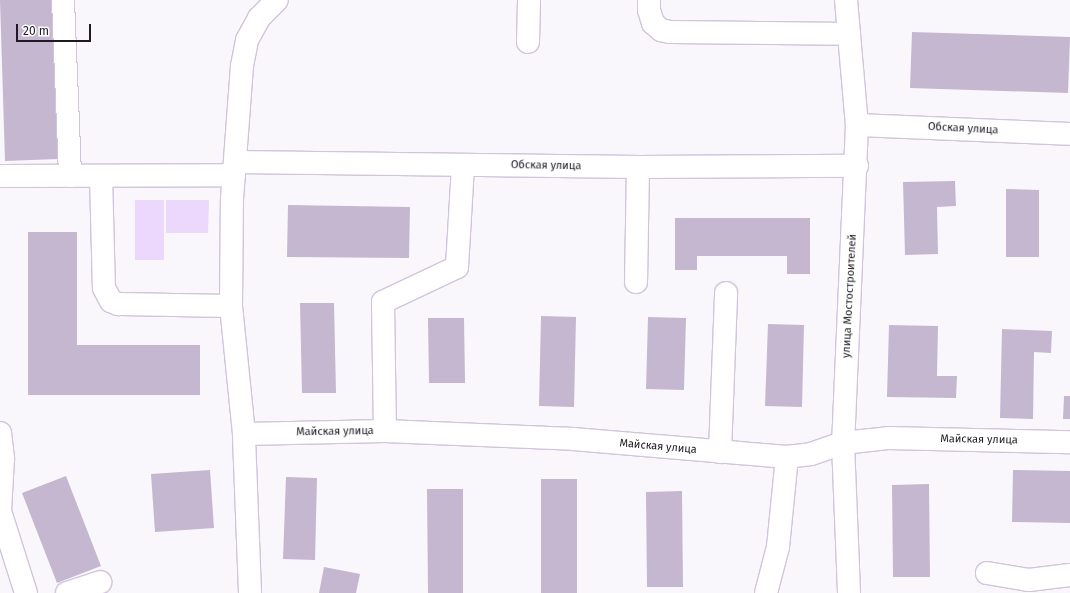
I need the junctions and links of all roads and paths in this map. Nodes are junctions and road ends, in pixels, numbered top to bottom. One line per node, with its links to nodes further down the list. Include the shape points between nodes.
1 (63, 0): 15 (street)
2 (276, 0): 13 (street, via 259,18 247,40 242,66)
3 (529, 0): 7 (street)
4 (649, 0): 6 (street, via 649,10 654,23 660,30 670,32)
5 (846, 0): 6 (street, улица Мостостроителей)
6 (849, 34): 8 (street, улица Мостостроителей)
7 (528, 42)
8 (857, 125): 9 (street, Обская улица); 11 (street, улица Мостостроителей)
9 (1070, 134)
10 (463, 165): 12 (street, Обская улица); 13 (street, Обская улица); 20 (street, via 457,267 383,302)
11 (857, 166): 12 (street, Обская улица); 24 (street, улица Мостостроителей)
12 (638, 167): 17 (street)
13 (235, 169): 16 (street, Обская улица); 19 (street)
14 (0, 176): 15 (street, Обская улица)
15 (70, 176): 16 (street, Обская улица)
16 (101, 176): 19 (street, via 104,288 111,301 118,304)
17 (636, 282)
18 (726, 292): 25 (street)
19 (231, 306): 22 (street)
20 (385, 431): 22 (street, Майская улица); 25 (street, Майская улица, via 573,439)
21 (0, 433): 30 (street, via 3,459 0,511)
22 (244, 434): 32 (street)
23 (1070, 442): 24 (street, Майская улица, via 888,438)
24 (843, 443): 26 (street, Майская улица, via 811,454); 34 (street, улица Мостостроителей)
25 (720, 452): 26 (street, Майская улица)
26 (787, 457): 33 (street, via 778,547)
27 (987, 573): 28 (street, via 1029,580)
28 (1070, 575)
29 (100, 582): 31 (street)
30 (26, 593)
31 (67, 593)
32 (250, 593)
33 (766, 593)
34 (849, 593)

